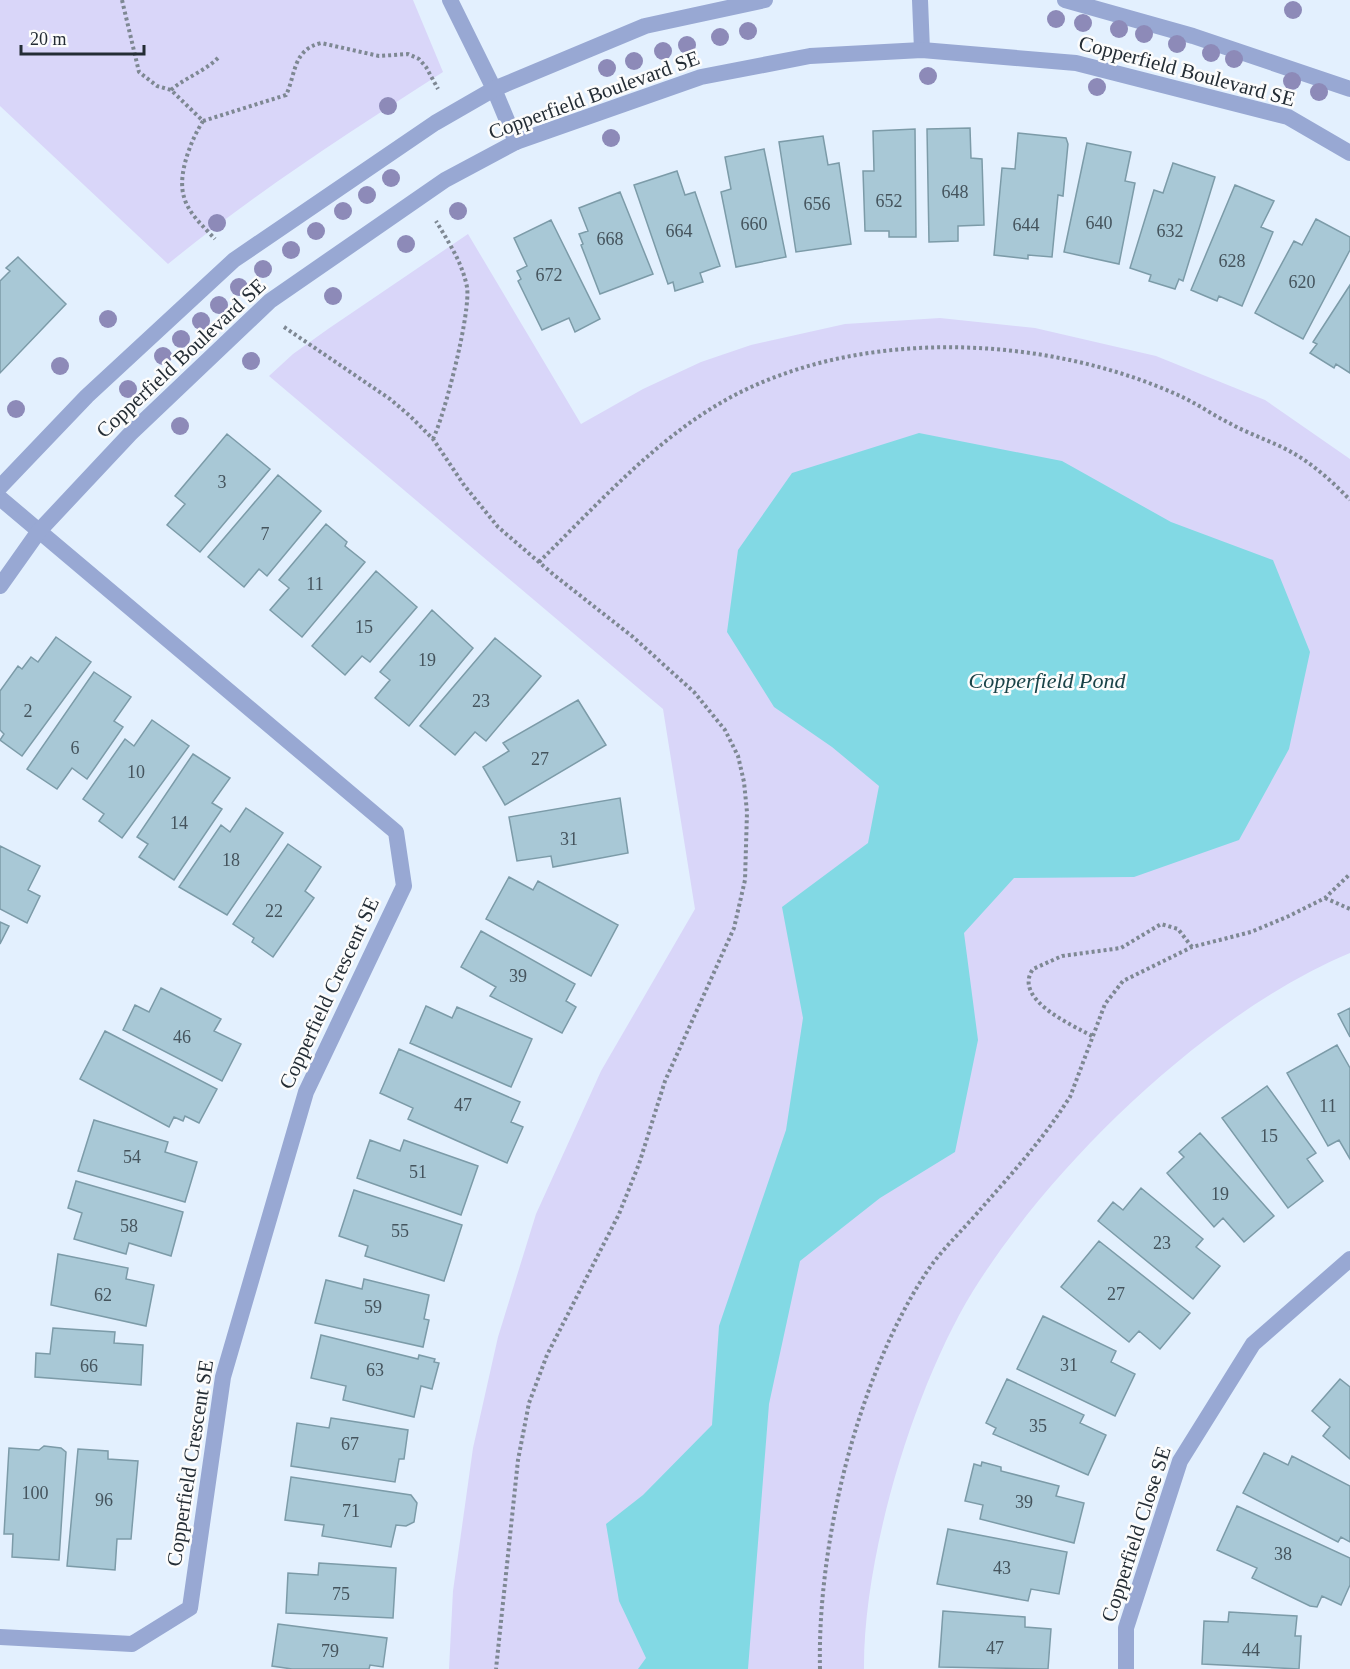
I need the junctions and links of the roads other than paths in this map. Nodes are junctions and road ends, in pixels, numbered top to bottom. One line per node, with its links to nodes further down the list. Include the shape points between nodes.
1 (450, 0): 6 (street)
2 (765, 0): 6 (street, Copperfield Boulevard SE, via 645,26)
3 (920, 0): 5 (street)
4 (1065, 0): 7 (street, Copperfield Boulevard SE, via 1193,36)
5 (922, 50): 8 (street, Copperfield Boulevard SE, via 810,56 701,77); 9 (street, Copperfield Boulevard SE, via 1077,63 1288,117)
6 (494, 89): 8 (street); 10 (street, Copperfield Boulevard SE, via 397,148 234,260 87,396)
7 (1350, 89)
8 (516, 142): 12 (street, Copperfield Boulevard SE, via 445,180 261,311 130,434)
9 (1350, 153)
10 (0, 487)
11 (0, 498): 12 (street, Copperfield Crescent SE)
12 (39, 531): 13 (street, Copperfield Boulevard SE); 15 (street, Copperfield Crescent SE, via 396,832 404,886 306,1092 224,1377 190,1608 132,1644)
13 (0, 586)
14 (1350, 1259): 16 (street, Copperfield Close SE, via 1253,1344 1180,1461 1126,1628)
15 (0, 1637)
16 (1126, 1669)

